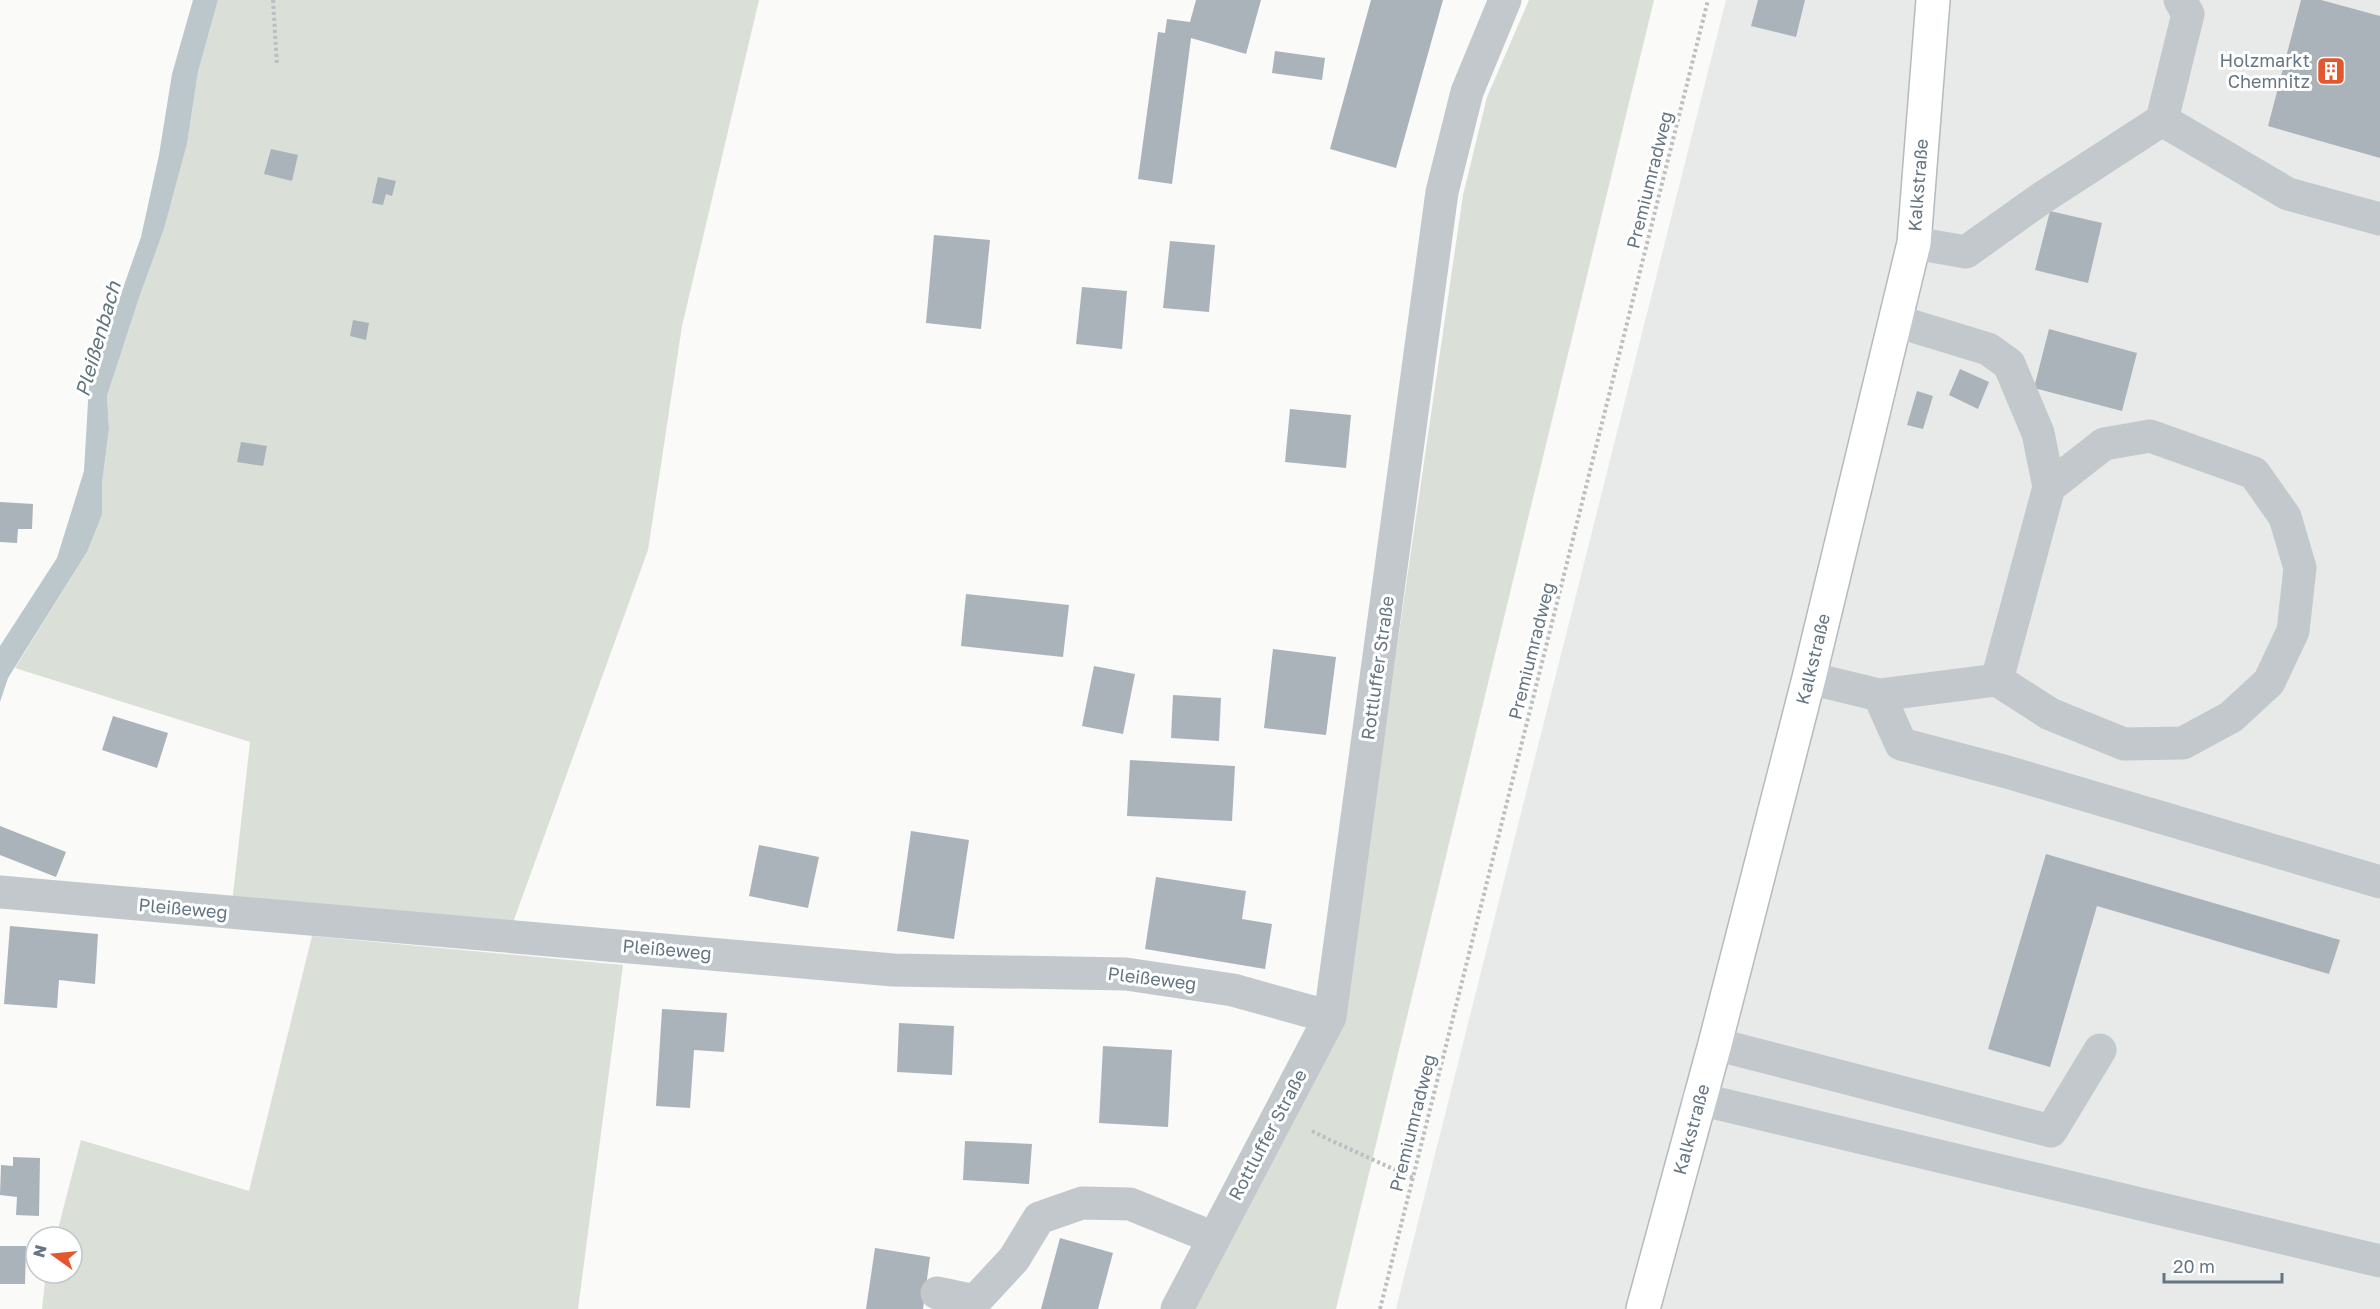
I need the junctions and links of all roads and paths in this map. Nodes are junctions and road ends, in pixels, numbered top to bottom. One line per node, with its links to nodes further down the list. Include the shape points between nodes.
1 (273, 0): 6 (path)
2 (1505, 0): 17 (street, Rottluffer Straße, via 1467,92 1442,192)
3 (1708, 0): 22 (path, Premiumradweg)
4 (1933, 0): 9 (main road, Kalkstraße)
5 (2180, 0): 7 (street, via 2188,14)
6 (277, 66)
7 (2163, 120): 8 (street, via 2288,194); 9 (street, via 1966,252)
8 (2380, 219)
9 (1914, 243): 10 (main road, Kalkstraße)
10 (1896, 321): 11 (street, via 1988,349 2009,364 2038,433); 12 (main road, Kalkstraße)
11 (2049, 487): 13 (street); 13 (street, via 2104,444 2150,436 2254,473 2285,517 2300,568 2293,631 2269,682 2231,717 2183,743 2124,744 2050,714)
12 (1809, 678): 14 (street); 18 (main road, Kalkstraße)
13 (1997, 680): 14 (street)
14 (1879, 694): 15 (street, via 1901,744)
15 (2380, 882)
16 (0, 892): 17 (street, Pleißeweg, via 893,970 1126,974 1233,990)
17 (1330, 1017): 21 (street, Rottluffer Straße)
18 (1715, 1044): 19 (street, via 2051,1131); 20 (main road, Kalkstraße)
19 (2100, 1050)
20 (1699, 1099): 24 (street); 28 (main road, Kalkstraße)
21 (1281, 1112): 22 (path, via 1329,1140); 23 (street, Rottluffer Straße)
22 (1413, 1178): 27 (path, Premiumradweg)
23 (1214, 1238): 25 (street, via 1130,1204 1082,1203 1039,1218 1014,1259 975,1301); 26 (street, Rottluffer Straße)
24 (2380, 1261)
25 (937, 1293)
26 (1177, 1309)
27 (1380, 1309)
28 (1643, 1309)

